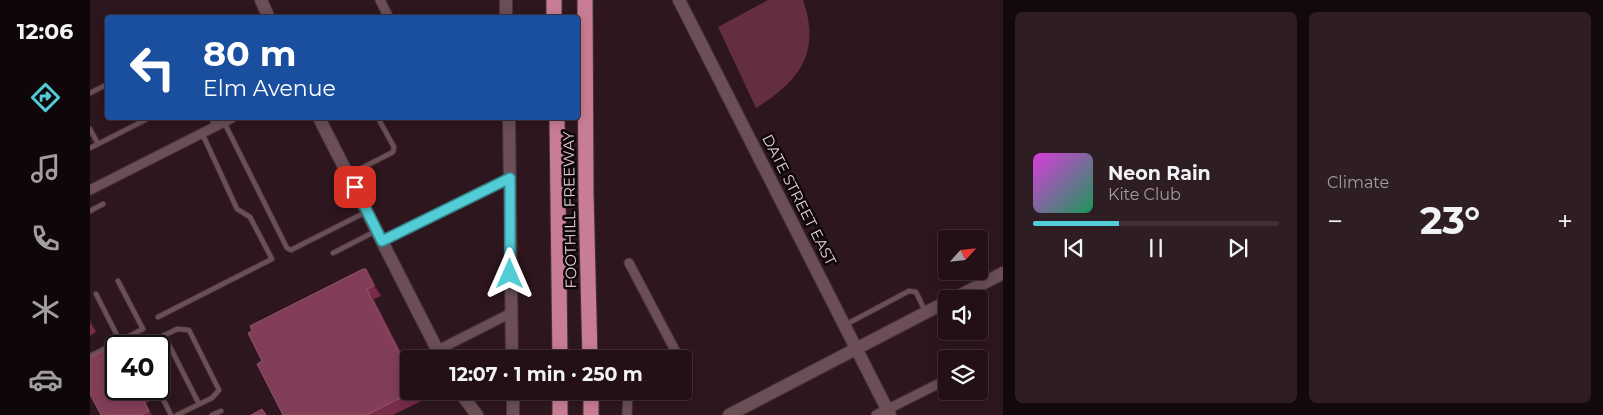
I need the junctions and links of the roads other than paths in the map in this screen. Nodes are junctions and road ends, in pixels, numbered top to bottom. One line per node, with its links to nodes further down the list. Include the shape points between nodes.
1 (261, 0): 7 (street)
2 (380, 0): 8 (street)
3 (506, 0): 9 (street)
4 (554, 0): 10 (highway)
5 (585, 0): 51 (highway, FOOTHILL FREEWAY)
6 (679, 0): 40 (street, DATE STREET EAST)
7 (268, 15)
8 (388, 15)
9 (506, 15)
10 (554, 15)
11 (105, 86): 12 (lane)
12 (90, 93)
13 (144, 120): 21 (lane)
14 (320, 120): 23 (street)
15 (379, 120): 23 (lane, via 394,147 392,152)
16 (509, 120): 24 (street)
17 (557, 120): 50 (highway, FOOTHILL FREEWAY)
18 (220, 121): 20 (street); 28 (lane, via 287,248 292,250)
19 (90, 129): 21 (lane)
20 (202, 133): 25 (street); 39 (lane, via 237,208 250,217 272,259)
21 (98, 144): 22 (lane)
22 (90, 148)
23 (349, 174): 28 (street)
24 (510, 178): 29 (street); 38 (street)
25 (90, 190)
26 (103, 204): 27 (lane)
27 (90, 211)
28 (368, 212): 29 (street)
29 (380, 236): 30 (lane); 47 (street)
30 (333, 253)
31 (628, 263): 52 (street)
32 (1003, 273): 34 (street)
33 (118, 281): 42 (lane, via 143,329)
34 (970, 290)
35 (96, 294): 41 (lane)
36 (938, 306): 37 (street)
37 (926, 312): 40 (lane, via 913,291); 46 (street)
38 (511, 313): 48 (street); 49 (street)
39 (158, 317)
40 (844, 325): 46 (street, DATE STREET EAST)
41 (117, 335)
42 (132, 335)
43 (164, 335): 61 (lane, via 177,329 189,330 219,390 212,398)
44 (170, 347): 61 (lane)
45 (105, 348): 53 (lane)
46 (856, 349): 63 (street, DATE STREET EAST); 72 (street)
47 (438, 350)
48 (447, 350)
49 (512, 350)
50 (560, 350)
51 (590, 350)
52 (670, 350)
53 (90, 356)
54 (938, 384): 63 (street)
55 (164, 400): 64 (lane)
56 (466, 400): 67 (street)
57 (512, 400): 68 (street)
58 (560, 400): 69 (highway)
59 (591, 400): 70 (highway)
60 (628, 400): 71 (street)
61 (199, 404): 65 (lane)
62 (221, 411): 66 (lane)
63 (884, 413)
64 (171, 415)
65 (177, 415)
66 (212, 415)
67 (477, 415)
68 (513, 415)
69 (560, 415)
70 (591, 415)
71 (628, 415)
72 (729, 415)

